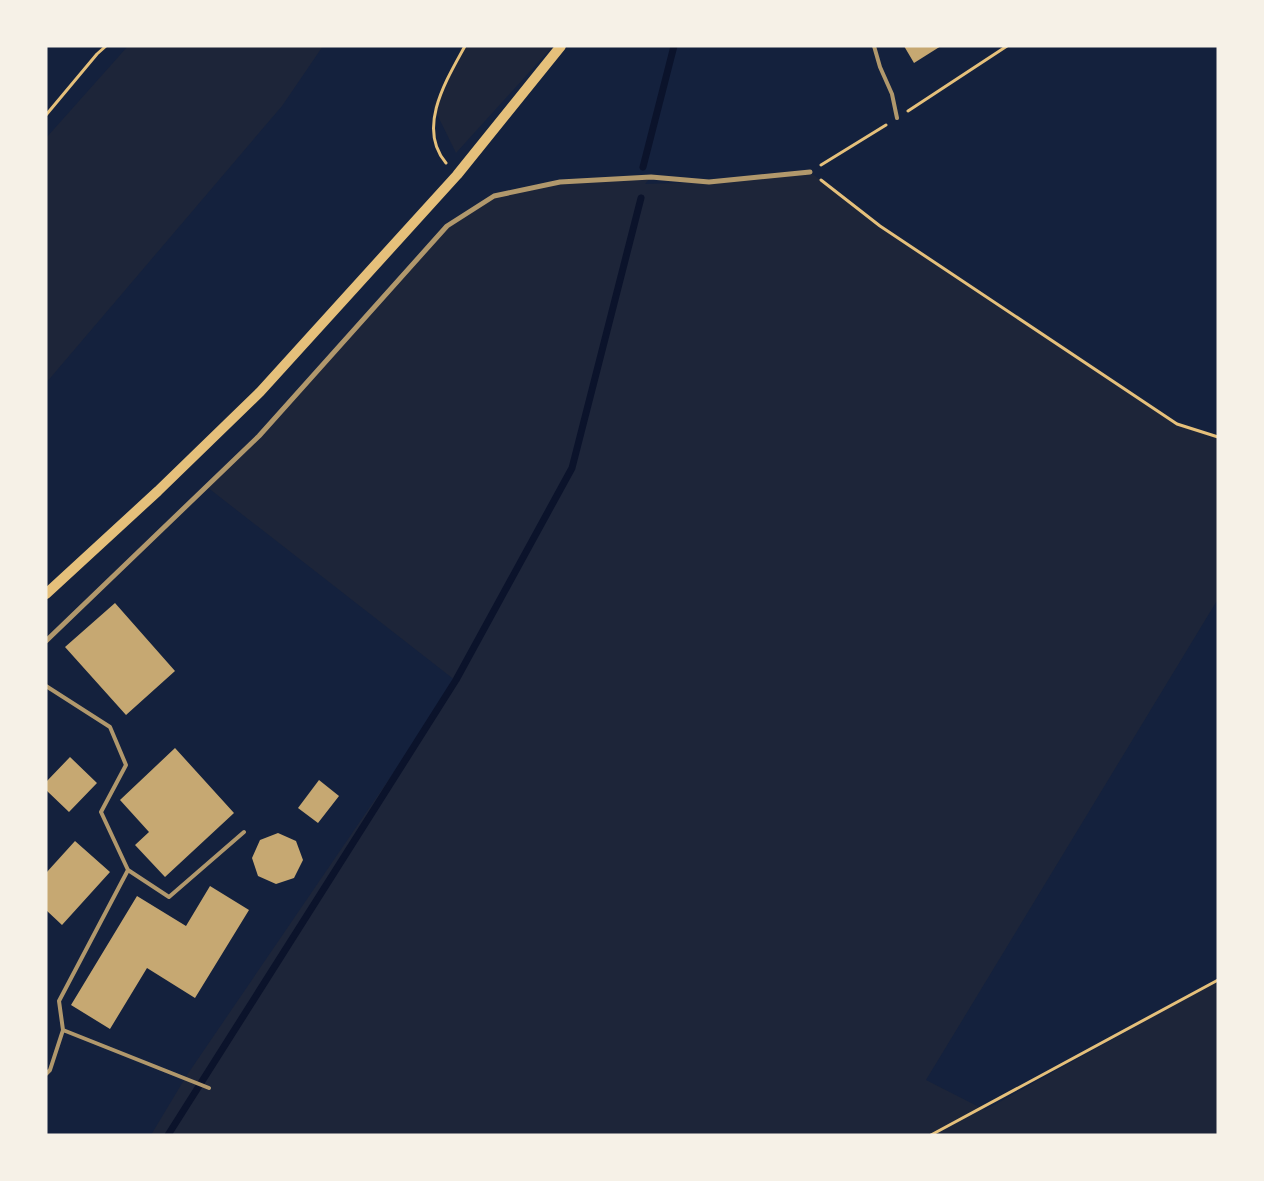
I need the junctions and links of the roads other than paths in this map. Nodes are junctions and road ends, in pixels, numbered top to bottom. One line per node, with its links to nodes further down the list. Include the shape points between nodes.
1 (561, 46): 5 (main road, via 457,174 260,392)
2 (874, 46): 3 (lane, via 892,94)
3 (896, 118)
4 (810, 172): 6 (street, via 709,182 651,177 560,182 494,196 448,226 259,436)
5 (46, 594)
6 (46, 641)
7 (46, 686): 9 (lane, via 110,727 126,765 101,812)
8 (244, 832): 9 (lane, via 169,898)
9 (128, 870): 10 (lane, via 59,1001)
10 (63, 1030): 11 (lane); 12 (lane)
11 (46, 1074)
12 (209, 1088)

